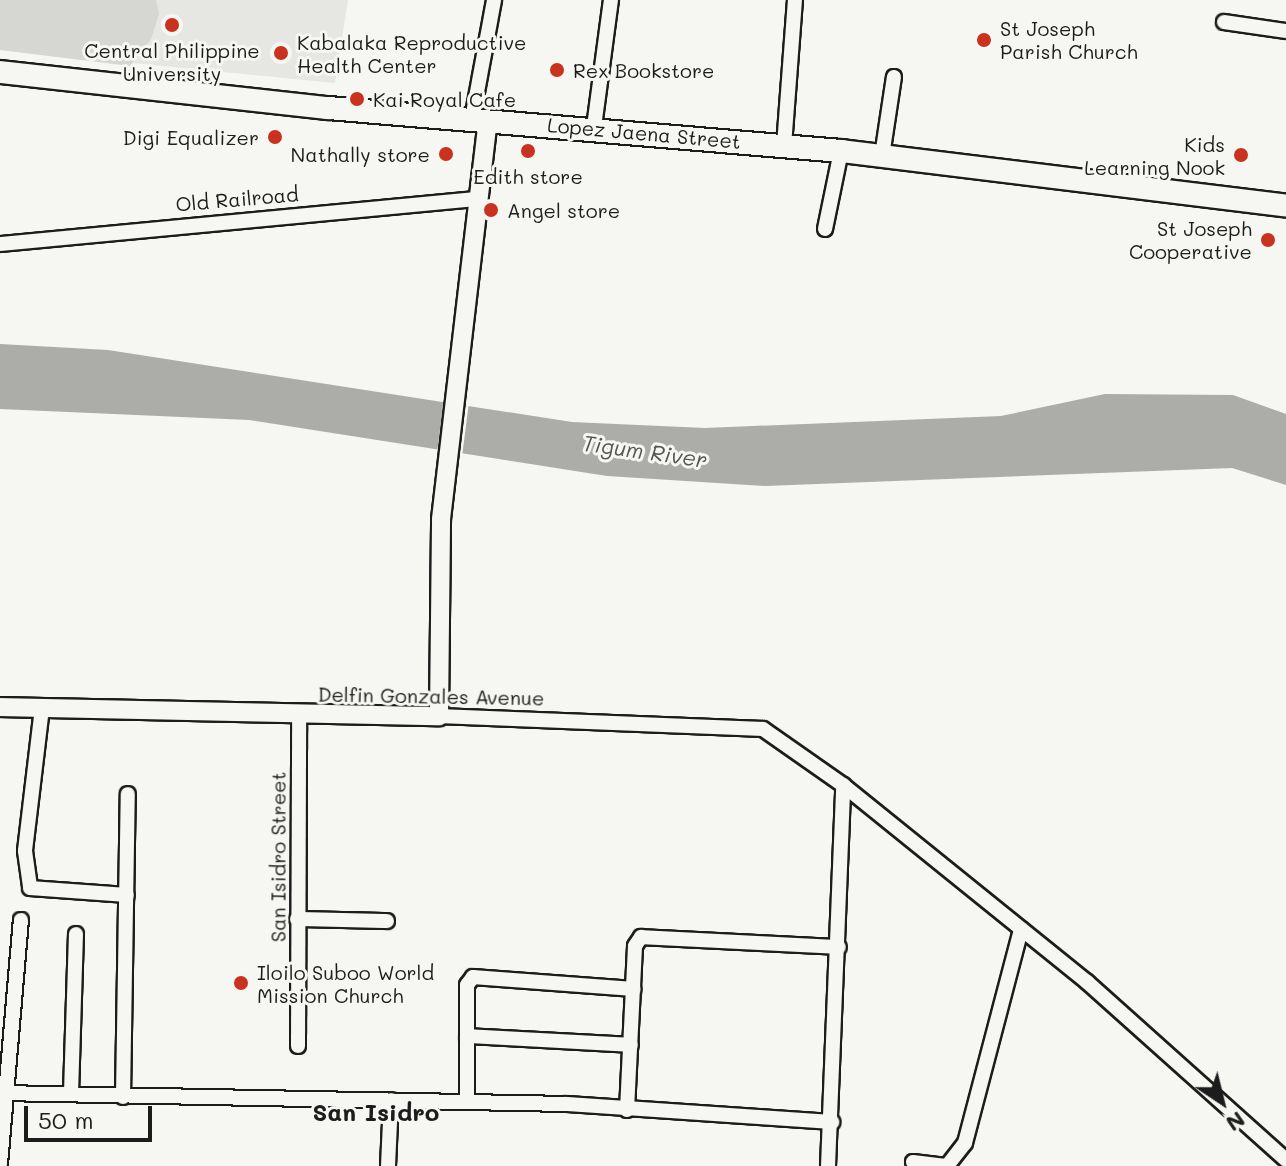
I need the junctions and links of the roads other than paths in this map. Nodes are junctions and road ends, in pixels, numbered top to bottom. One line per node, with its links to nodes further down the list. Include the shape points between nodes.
1 (494, 0): 8 (street)
2 (611, 0): 9 (street)
3 (795, 0): 10 (street)
4 (1224, 22): 5 (street)
5 (1286, 31)
6 (0, 72): 8 (main road, Lopez Jaena Street)
7 (894, 77): 12 (street)
8 (480, 119): 9 (main road, Lopez Jaena Street); 13 (street)
9 (594, 127): 10 (main road, Lopez Jaena Street)
10 (784, 146): 11 (main road, Lopez Jaena Street)
11 (841, 151): 12 (main road, Lopez Jaena Street); 15 (street)
12 (882, 156): 14 (main road, Lopez Jaena Street)
13 (477, 199): 16 (street, Old Railroad); 20 (street, via 441,519)
14 (1286, 206)
15 (825, 229)
16 (0, 244)
17 (0, 707): 18 (street, Delfin Gonzales Avenue)
18 (42, 708): 19 (street, Delfin Gonzales Avenue); 23 (street, via 25,851 30,888)
19 (299, 715): 20 (street, Delfin Gonzales Avenue); 24 (street, San Isidro Street)
20 (439, 716): 21 (street, Delfin Gonzales Avenue, via 763,729)
21 (843, 785): 27 (street, Delfin Gonzales Avenue); 29 (street)
22 (128, 794): 23 (street)
23 (127, 895): 36 (street)
24 (297, 919): 26 (street); 33 (street, San Isidro Street)
25 (21, 920): 34 (street)
26 (387, 921)
27 (1021, 929): 41 (street, Delfin Gonzales Avenue); 46 (street, via 965,1143)
28 (76, 934): 35 (street)
29 (839, 947): 30 (street, via 641,937 635,946); 40 (street)
30 (634, 989): 31 (street, via 473,977 467,985); 32 (street)
31 (467, 1036): 32 (street); 38 (street)
32 (631, 1045): 39 (street)
33 (298, 1046)
34 (4, 1093): 35 (street); 43 (street)
35 (71, 1093): 36 (street)
36 (123, 1097): 37 (street)
37 (391, 1100): 38 (street); 44 (street)
38 (467, 1100): 39 (street)
39 (627, 1110): 40 (street)
40 (832, 1122): 45 (street)
41 (1286, 1160)
42 (913, 1162): 46 (street)
43 (0, 1164)
44 (388, 1166)
45 (828, 1166)
46 (947, 1166)

